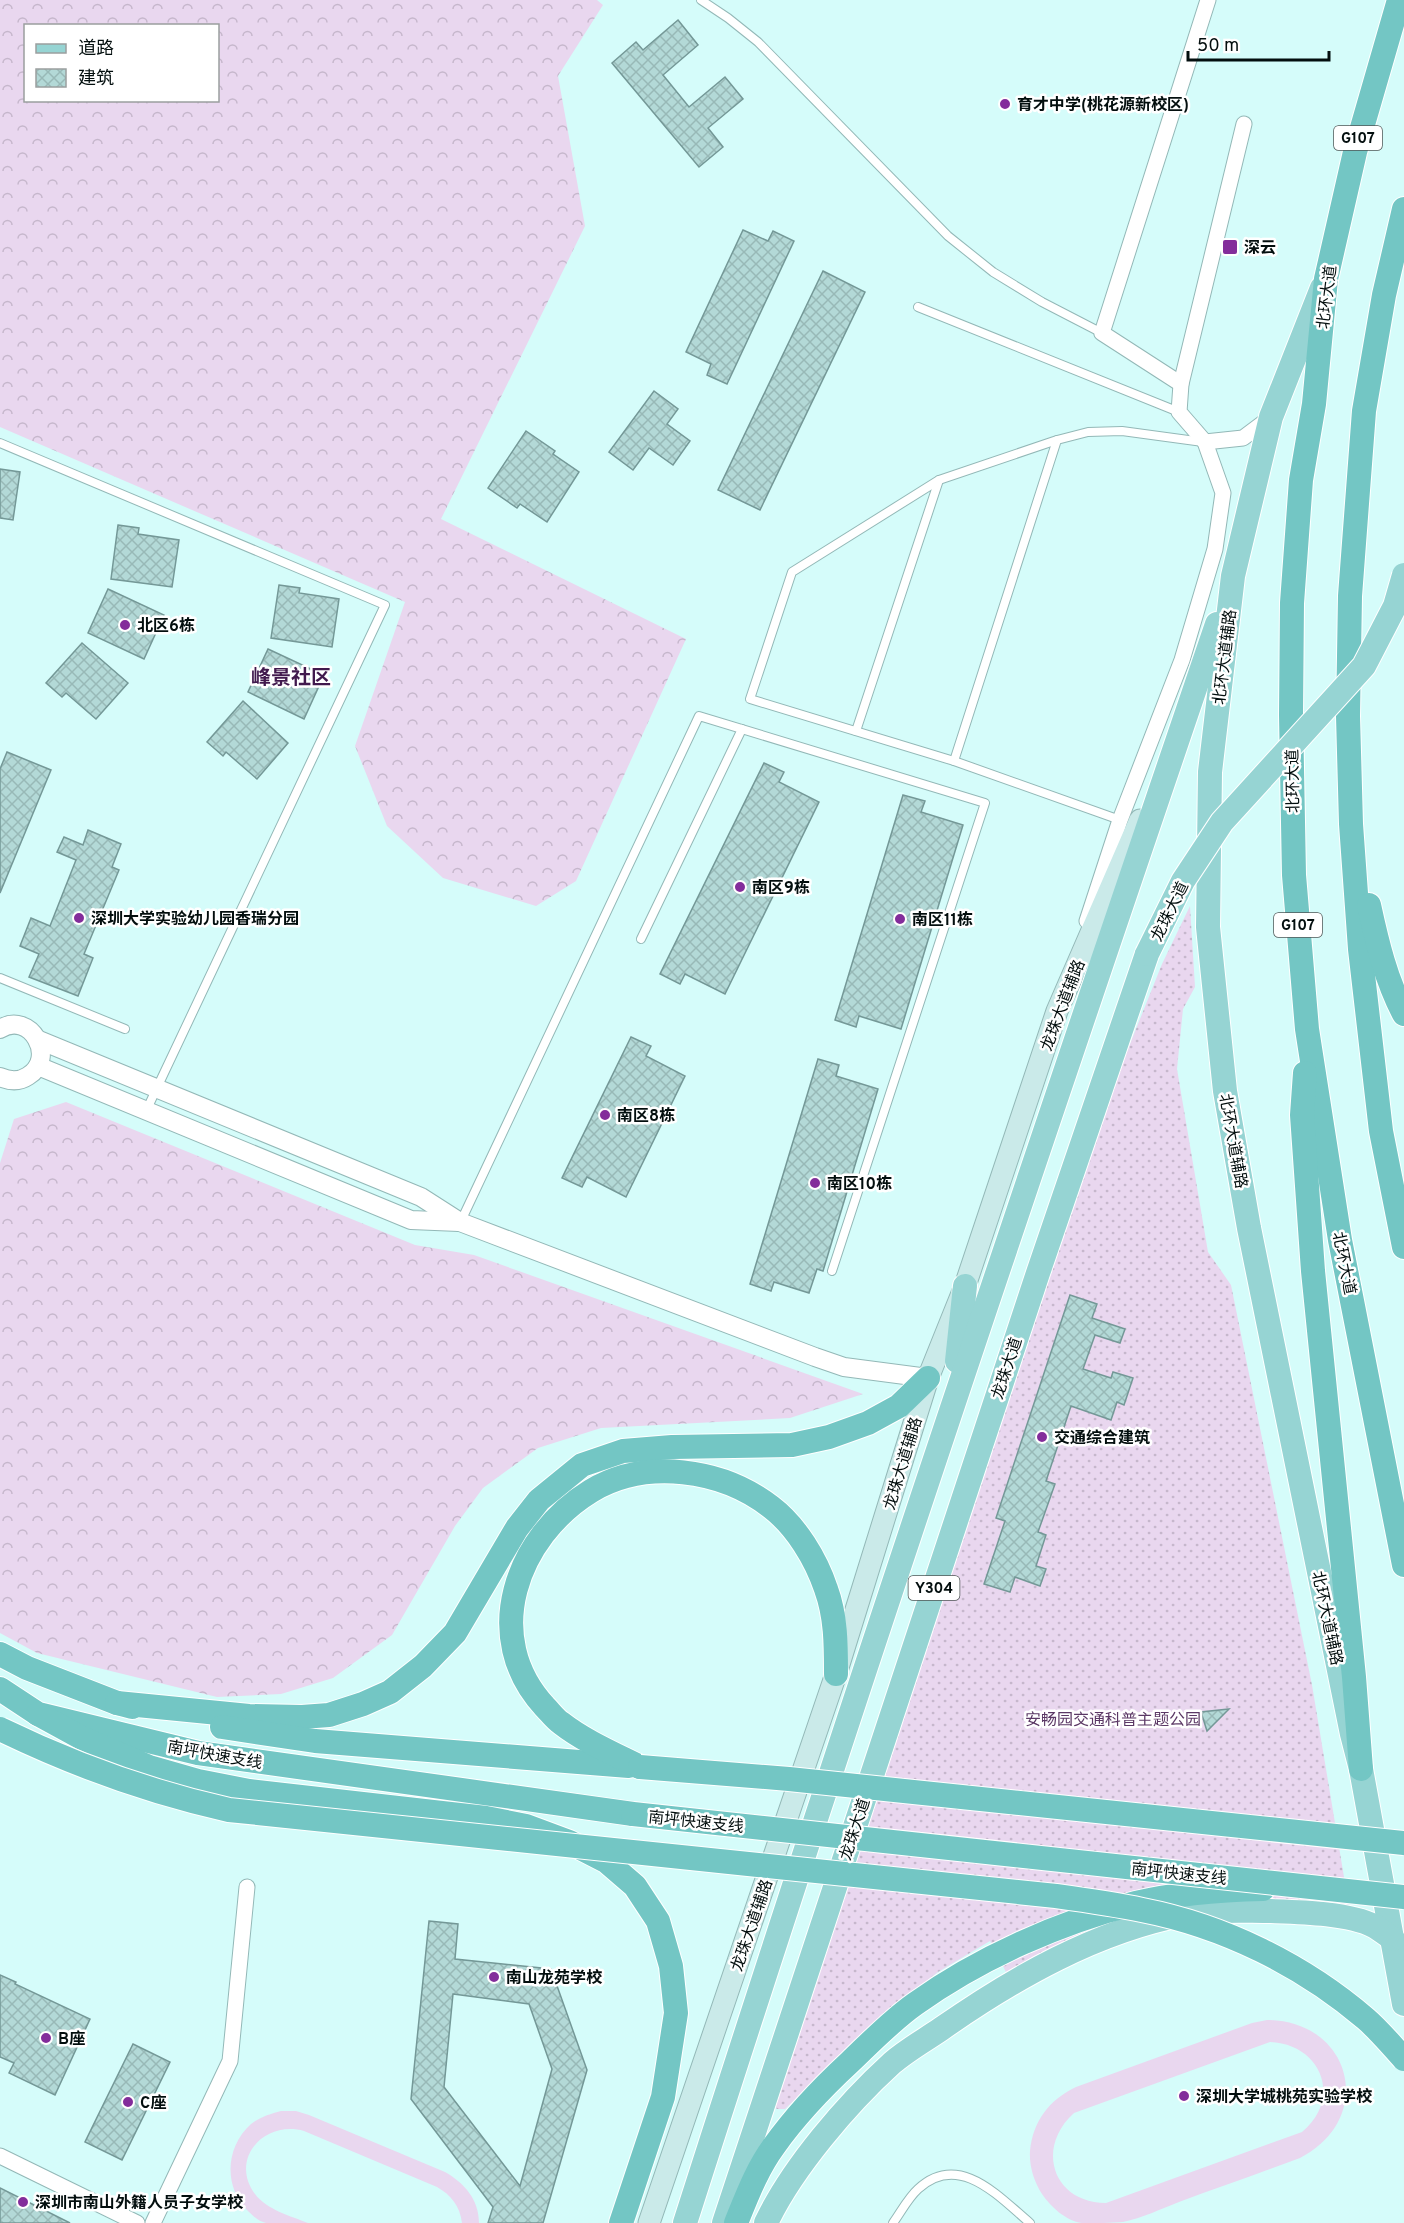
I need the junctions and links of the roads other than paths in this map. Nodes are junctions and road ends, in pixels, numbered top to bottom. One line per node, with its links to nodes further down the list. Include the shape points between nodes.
1 (701, 0): 8 (lane, via 758,42 948,236 993,272)
2 (1208, 0): 8 (street)
3 (1399, 0): 6 (highway, 北环大道 / G107, via 1355,152)
4 (1244, 124): 9 (street)
5 (1404, 209): 23 (highway, via 1364,411 1358,480 1350,596)
6 (1326, 279): 11 (main road, 北环大道辅路); 30 (highway, 北环大道 / G107, via 1314,404 1301,480 1292,603 1294,875)
7 (918, 307): 10 (lane)
8 (1102, 333): 9 (street)
9 (1181, 384): 10 (street)
10 (1179, 412): 13 (street)
11 (1271, 417): 13 (street, via 1243,438); 17 (main road, 北环大道辅路)
12 (1058, 440): 13 (lane, via 1088,432 1122,431); 15 (lane); 21 (lane)
13 (1205, 442): 22 (street, via 1223,493 1215,549 1182,660)
14 (0, 443): 34 (lane, via 385,605)
15 (939, 480): 20 (lane); 20 (lane, via 792,572 774,625 750,699)
16 (1404, 575): 64 (main road, 龙珠大道 / Y304, bridge, via 1395,606 1364,666 1222,822 1183,881 1147,954)
17 (1233, 576): 18 (main road); 50 (main road, 北环大道辅路, via 1209,772 1208,927 1225,1091 1249,1228)
18 (1186, 716): 26 (main road, 龙珠大道辅路); 41 (main road)
19 (742, 729): 24 (lane); 36 (lane, via 699,716); 38 (lane, via 985,803)
20 (856, 731): 21 (lane)
21 (954, 761): 22 (lane)
22 (1120, 820): 26 (street)
23 (1351, 824): 27 (highway, via 1377,940); 37 (highway, via 1360,949 1381,1131)
24 (641, 939)
25 (0, 978): 29 (lane)
26 (1057, 1011): 39 (main road, 龙珠大道辅路)
27 (1404, 1014)
28 (2, 1027): 31 (street, via 24,1027)
29 (124, 1029)
30 (1307, 1029): 42 (highway, 北环大道 / G107, via 1340,1240); 50 (highway, via 1302,1115 1309,1215)
31 (39, 1040): 32 (street); 34 (street)
32 (38, 1066): 33 (street, via 24,1078); 35 (street)
33 (2, 1084)
34 (157, 1088): 35 (lane); 36 (street, via 421,1197)
35 (146, 1111): 36 (street, via 411,1220)
36 (460, 1222): 40 (street, via 825,1361)
37 (1404, 1247)
38 (832, 1271)
39 (965, 1286): 40 (main road, 龙珠大道辅路); 41 (main road)
40 (928, 1378): 44 (main road, 龙珠大道辅路); 46 (highway, via 899,1406 829,1437 792,1445 623,1451 582,1465 539,1500 517,1528 455,1633 407,1679 363,1704 302,1717 249,1716)
41 (953, 1404): 63 (main road)
42 (1404, 1564)
43 (0, 1654): 46 (highway, 南坪快速支线)
44 (836, 1674): 49 (highway, via 835,1626 826,1588 791,1525 771,1507 719,1480 684,1472 654,1472 619,1479 592,1491 544,1532 530,1554 517,1582 510,1616 512,1645 523,1677 560,1723); 62 (main road, 龙珠大道辅路)
45 (0, 1689): 47 (highway, 南坪快速支线)
46 (117, 1703): 49 (highway, 南坪快速支线, via 184,1720 315,1741)
47 (38, 1714): 53 (highway, 南坪快速支线, bridge, via 198,1753 633,1814); 61 (highway, via 140,1763 198,1781 526,1826 606,1861 635,1886 658,1921 671,1966 676,2013 663,2097)
48 (0, 1729): 57 (highway, bridge, via 94,1771 180,1799 229,1810 1046,1894 1143,1910 1200,1925 1258,1948 1316,1981 1358,2013)
49 (640, 1767): 51 (highway, 南坪快速支线, bridge)
50 (1361, 1768): 55 (main road, 北环大道辅路)
51 (1404, 1843)
52 (247, 1887): 60 (street, via 230,2061)
53 (1319, 1888): 54 (highway, 南坪快速支线, bridge); 65 (highway, bridge, via 1212,1891 1137,1903 1053,1929 956,1978 906,2012 800,2112 773,2146)
54 (1404, 1897)
55 (1393, 1939): 56 (main road, 北环大道辅路); 66 (main road, via 1373,1926 1345,1917 1234,1911 1186,1914 1082,1947 986,1998 893,2062 844,2112 801,2166)
56 (1404, 2004)
57 (1404, 2059)
58 (0, 2156): 59 (street)
59 (137, 2223)
60 (153, 2223)
61 (621, 2223)
62 (650, 2223)
63 (685, 2223)
64 (724, 2223)
65 (736, 2223)
66 (766, 2223)
67 (893, 2223): 68 (lane, via 924,2184 953,2175 983,2183)
68 (1030, 2223)

